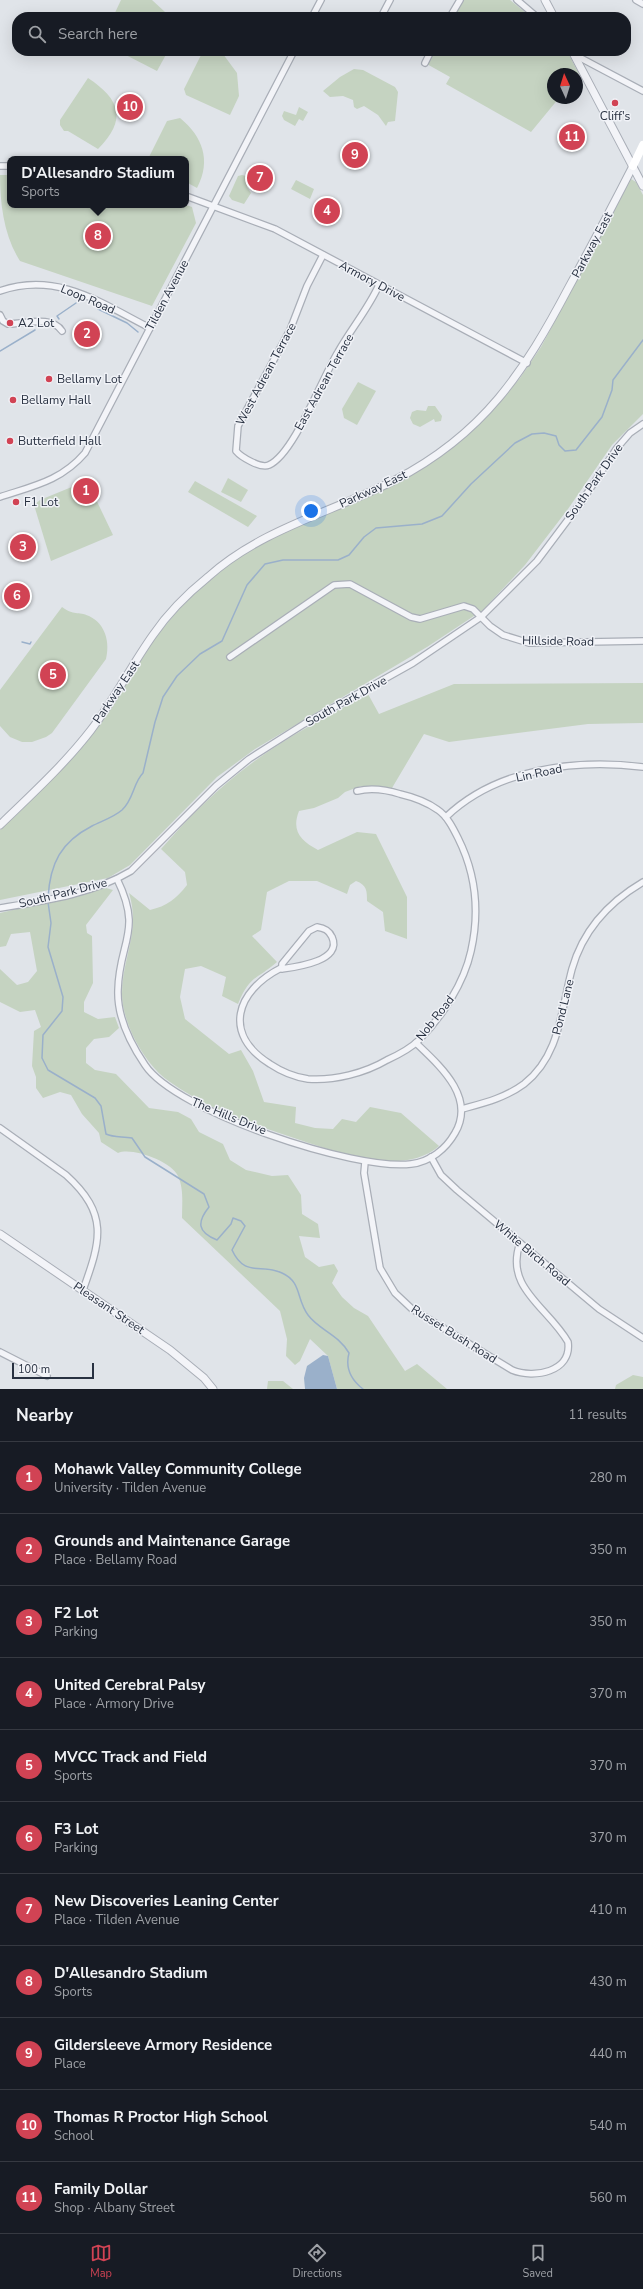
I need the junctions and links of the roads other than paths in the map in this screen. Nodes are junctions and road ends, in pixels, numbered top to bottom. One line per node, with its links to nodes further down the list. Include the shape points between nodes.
1 (321, 0): 8 (street)
2 (390, 0): 9 (street)
3 (460, 0): 10 (street)
4 (517, 0): 11 (street)
5 (545, 0): 12 (street)
6 (636, 0): 7 (street)
7 (643, 4)
8 (315, 12)
9 (384, 12)
10 (453, 12)
11 (531, 12)
12 (551, 12)
13 (291, 56): 23 (street, Tilden Avenue)
14 (428, 56): 17 (street)
15 (576, 56): 20 (street)
16 (579, 56): 18 (street)
17 (425, 63)
18 (643, 91)
19 (643, 145): 20 (main road)
20 (633, 166): 21 (street); 30 (street, Parkway East, via 593,245)
21 (643, 186)
22 (189, 197): 23 (street, Armory Drive)
23 (214, 206): 24 (street, Armory Drive, via 275,229); 28 (street, Tilden Avenue)
24 (323, 255): 25 (street, Armory Drive); 32 (street, West Adrean Terrace, via 307,286 292,327 237,430 238,453 261,466 270,465)
25 (379, 285): 30 (street, Armory Drive); 32 (street, East Adrean Terrace, via 363,316 338,351)
26 (0, 291): 28 (street, Loop Road, via 23,285 65,287)
27 (0, 316): 29 (street, via 8,324 51,322 59,326)
28 (150, 328): 33 (street, Tilden Avenue, via 85,453 76,464 52,480)
29 (62, 332)
30 (527, 363): 39 (street, Parkway East, via 497,401 470,428 423,464 394,480 256,542 210,575 169,615 152,636 105,710 76,748)
31 (643, 424): 34 (street, South Park Drive, via 630,433 617,448 582,501 537,561)
32 (279, 458)
33 (0, 497)
34 (481, 617): 35 (street, Hillside Road, via 503,635 529,643); 36 (street, Hillside Road, via 473,609 464,606 420,619 411,617 350,584 342,583 334,585); 43 (street, South Park Drive, via 413,663 304,724 249,759 216,786 131,871)
35 (643, 640)
36 (230, 657)
37 (643, 767): 40 (street, Lin Road, via 614,764 580,765 520,775 491,785)
38 (356, 791): 40 (street, Nob Road, via 384,791 411,796 432,806)
39 (11, 813): 41 (street, Parkway East); 42 (street, Parkway East)
40 (446, 817): 47 (street, Nob Road, via 466,854 472,873 476,920 471,952 459,984 440,1014)
41 (0, 819)
42 (0, 826)
43 (117, 879): 45 (street, South Park Drive, via 91,888); 51 (street, The Hills Drive, via 130,911 130,926 119,977 120,1010 134,1047 146,1067 170,1088 211,1111 298,1144)
44 (643, 882): 48 (street, Pond Lane, via 625,892 609,906 592,926 581,945 572,968 558,1031 541,1066 517,1088 500,1098)
45 (0, 908)
46 (281, 968): 46 (street, Nob Road, via 312,929 319,927 328,931 333,944 325,957 310,963); 47 (street, Nob Road, via 261,980 245,998 240,1021 245,1041 264,1061 279,1070 308,1079 356,1073 380,1065)
47 (416, 1043): 48 (street, via 446,1074 459,1097)
48 (462, 1109): 50 (street, The Hills Drive, via 459,1126 450,1142)
49 (0, 1128): 54 (street, via 66,1175 92,1205 98,1223 98,1235)
50 (431, 1157): 51 (street, The Hills Drive, via 412,1164); 53 (street, White Birch Road, via 441,1175)
51 (365, 1162): 53 (street, Russet Bush Road, via 364,1173 380,1268 402,1302 512,1370 522,1374 544,1373 555,1368 566,1358 569,1351 568,1342 520,1282 515,1263)
52 (0, 1234): 54 (street, Pleasant Street)
53 (520, 1243): 55 (street, White Birch Road, via 599,1309)
54 (83, 1290): 58 (street, Pleasant Street, via 170,1350 204,1378)
55 (643, 1338)
56 (0, 1352): 57 (street)
57 (47, 1376)
58 (212, 1389)

